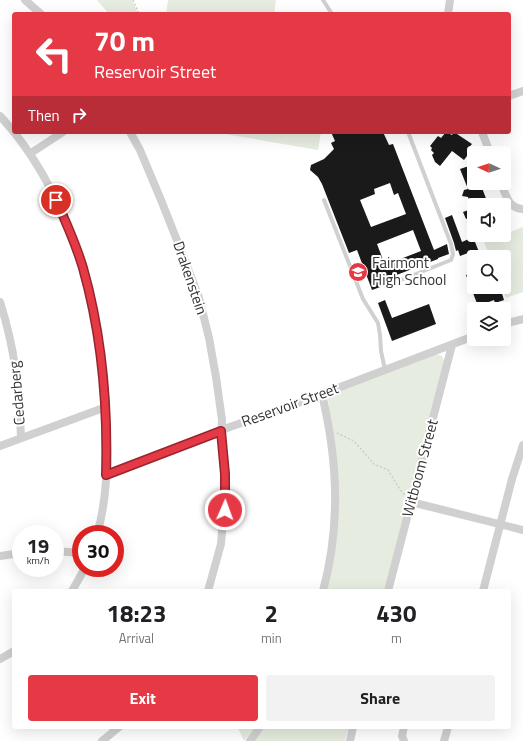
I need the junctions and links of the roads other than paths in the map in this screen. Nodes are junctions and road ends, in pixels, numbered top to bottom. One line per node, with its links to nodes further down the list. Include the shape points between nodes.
1 (25, 0): 4 (street)
2 (323, 0): 5 (lane)
3 (450, 0): 6 (street)
4 (39, 12)
5 (331, 12)
6 (448, 12)
7 (523, 91): 8 (street)
8 (511, 95)
9 (0, 116): 10 (street)
10 (12, 130)
11 (16, 134): 17 (street)
12 (60, 134): 17 (street)
13 (131, 134): 30 (street, Drakenstein, via 164,207 199,298 216,377 222,420)
14 (409, 134): 21 (lane, via 438,206 453,254 451,260)
15 (483, 134): 16 (street)
16 (487, 146)
17 (31, 153): 29 (street, via 56,200 82,267 97,332)
18 (504, 190): 20 (street, via 510,203)
19 (324, 200): 27 (lane, via 363,299 378,323)
20 (523, 209)
21 (386, 286)
22 (0, 302): 31 (street, Cedarberg, via 16,362)
23 (523, 319): 24 (street)
24 (511, 322)
25 (467, 339): 26 (street, Reservoir Street)
26 (452, 345): 27 (street, Reservoir Street); 35 (street, Witboom Street)
27 (385, 370): 28 (street, Reservoir Street)
28 (322, 393): 30 (street, Reservoir Street); 44 (street, via 330,429 334,470 334,523)
29 (106, 407): 31 (street); 34 (street)
30 (221, 431): 34 (street, Reservoir Street); 43 (street, Drakenstein, via 225,510 217,561)
31 (21, 437): 33 (street)
32 (523, 445): 36 (street)
33 (0, 446)
34 (106, 475): 37 (street)
35 (411, 502): 36 (street); 45 (street, Witboom Street)
36 (500, 524): 38 (street); 46 (street)
37 (99, 525)
38 (523, 530)
39 (12, 554): 40 (street)
40 (0, 556)
41 (80, 577): 42 (street)
42 (73, 589)
43 (209, 589)
44 (324, 589)
45 (389, 589)
46 (484, 589)
47 (12, 652): 48 (street)
48 (0, 659)
49 (117, 729): 54 (street)
50 (259, 729): 55 (street)
51 (353, 729): 56 (street)
52 (404, 729): 57 (street)
53 (447, 729): 58 (street)
54 (102, 741)
55 (250, 741)
56 (350, 741)
57 (404, 741)
58 (444, 741)

